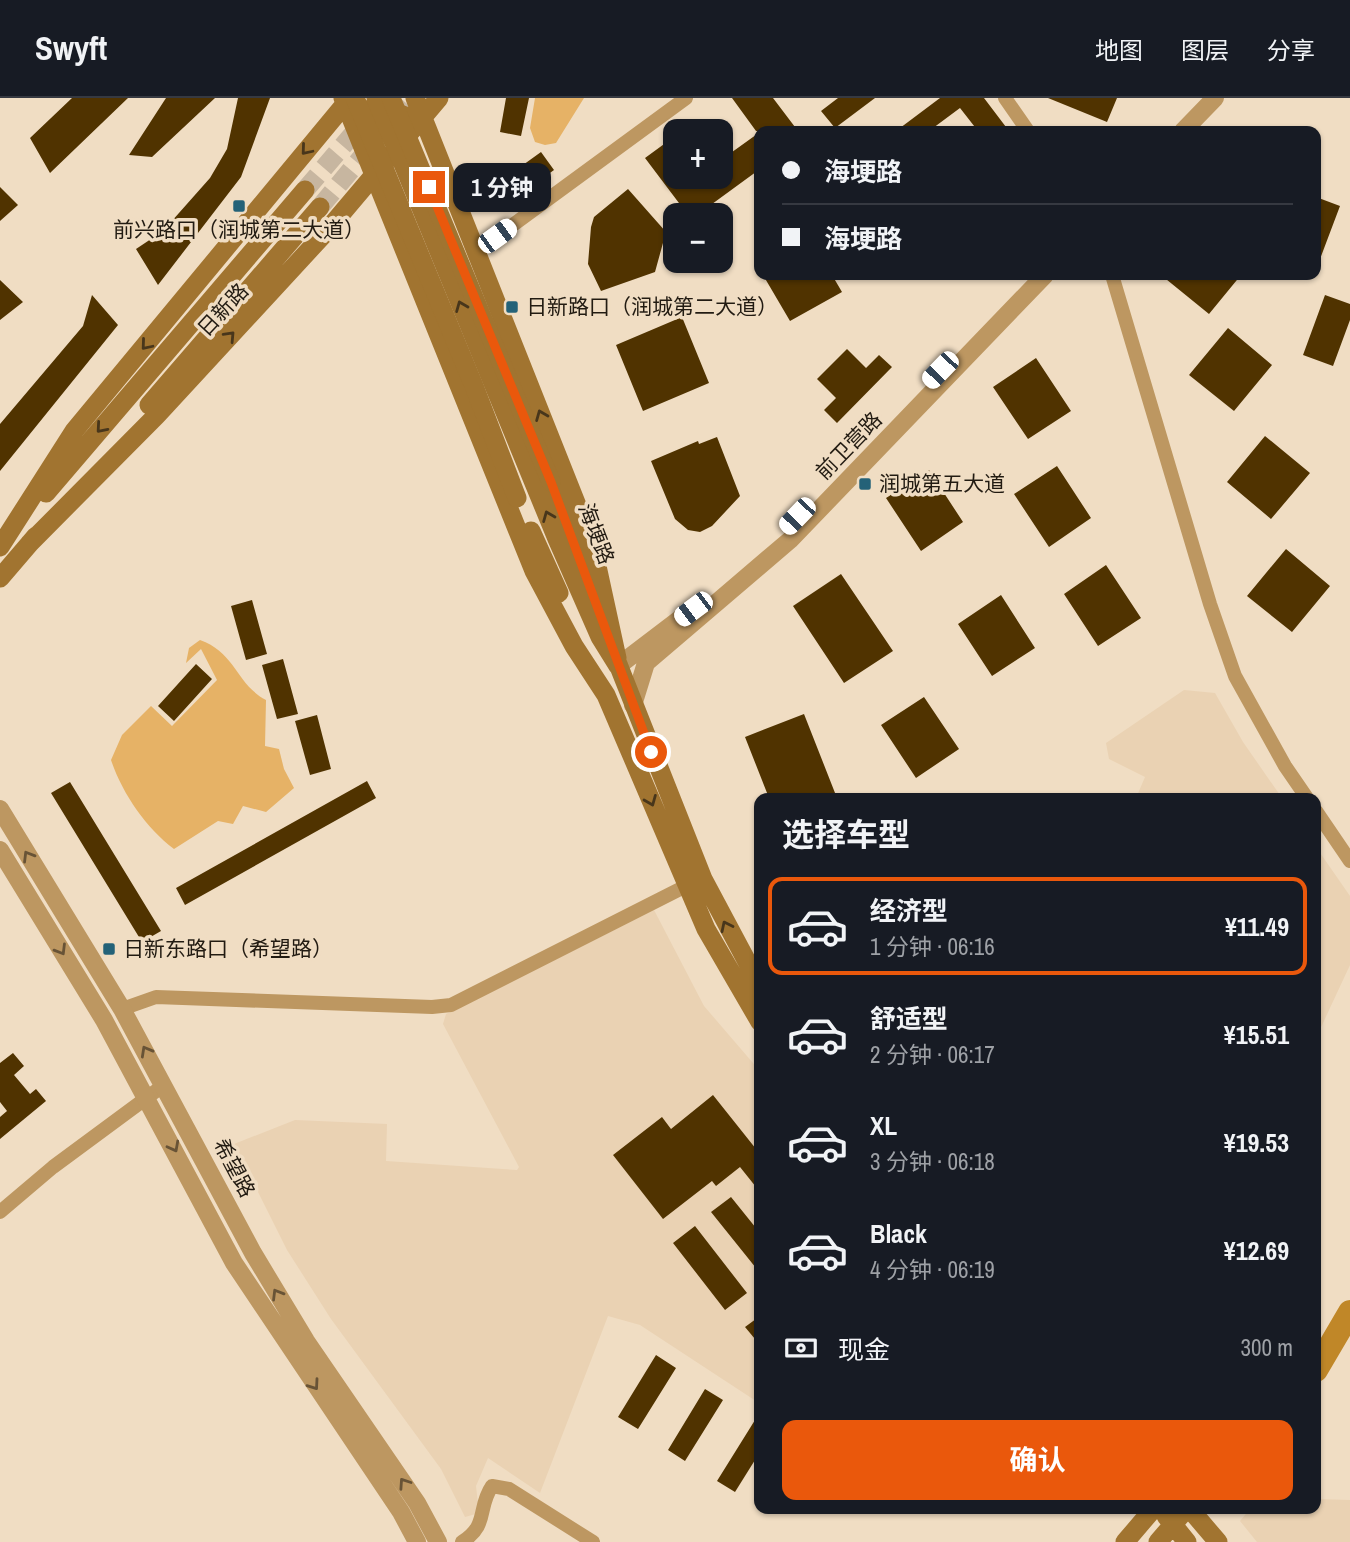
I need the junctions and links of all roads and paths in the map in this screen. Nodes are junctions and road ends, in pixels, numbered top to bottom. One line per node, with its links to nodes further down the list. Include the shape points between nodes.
1 (376, 98): 9 (main road, via 397,114)
2 (391, 98): 24 (main road, 海埂路, bridge, via 551,482)
3 (439, 98): 9 (main road, 日新路)
4 (686, 98): 17 (street)
5 (1005, 98): 10 (street)
6 (1200, 98): 11 (street)
7 (1215, 98): 12 (street)
8 (348, 99): 13 (main road, via 375,116); 14 (main road); 22 (main road, one-way to 22, via 74,432); 25 (main road, bridge, via 474,386 556,588)
9 (419, 107): 13 (main road, 日新路); 17 (main road)
10 (1025, 126)
11 (1173, 126)
12 (1188, 126)
13 (396, 147): 14 (main road, 日新路); 24 (main road, one-way to 13, via 600,637 557,539)
14 (373, 173): 21 (main road, 日新路, one-way to 14, via 157,415 325,233); 25 (main road, via 534,570 574,646)
15 (305, 190): 22 (main road, 日新路, one-way to 22)
16 (320, 206): 21 (main road, 日新路)
17 (476, 251): 24 (main road, one-way to 17, via 592,543)
18 (1027, 280): 24 (street, 前卫营路, via 780,533 704,600)
19 (1040, 280): 26 (street, 前卫营路, via 790,540 646,663)
20 (1113, 280): 27 (street, via 1235,676)
21 (29, 544): 23 (main road, 日新路)
22 (0, 547)
23 (0, 578)
24 (618, 666): 26 (main road, 海埂路)
25 (607, 695): 26 (main road)
26 (625, 710): 32 (main road, 海埂路, one-way to 32); 33 (main road, 海埂路, one-way to 26, via 703,878)
27 (1304, 793)
28 (0, 809): 34 (street, 希望路, one-way to 28)
29 (1321, 818): 31 (street)
30 (0, 850): 37 (street, 希望路, one-way to 37)
31 (1350, 861)
32 (687, 886): 34 (street, via 451,1005 156,997); 35 (main road, 海埂路, via 712,940)
33 (754, 975)
34 (122, 1009): 36 (street, 希望路, one-way to 34)
35 (754, 1011)
36 (164, 1085): 37 (street); 45 (street, 希望路, one-way to 36, via 253,1253)
37 (146, 1095): 38 (street); 44 (street, 希望路, one-way to 44, via 234,1263)
38 (0, 1212)
39 (1151, 1514): 48 (main road)
40 (1163, 1514): 43 (main road)
41 (1183, 1514): 43 (main road)
42 (1193, 1514): 51 (main road)
43 (1174, 1525): 49 (main road); 50 (main road)
44 (417, 1542)
45 (438, 1542)
46 (462, 1542): 47 (street, via 476,1533 492,1486 509,1489)
47 (593, 1542)
48 (1125, 1542)
49 (1158, 1542)
50 (1187, 1542)
51 (1218, 1542)

